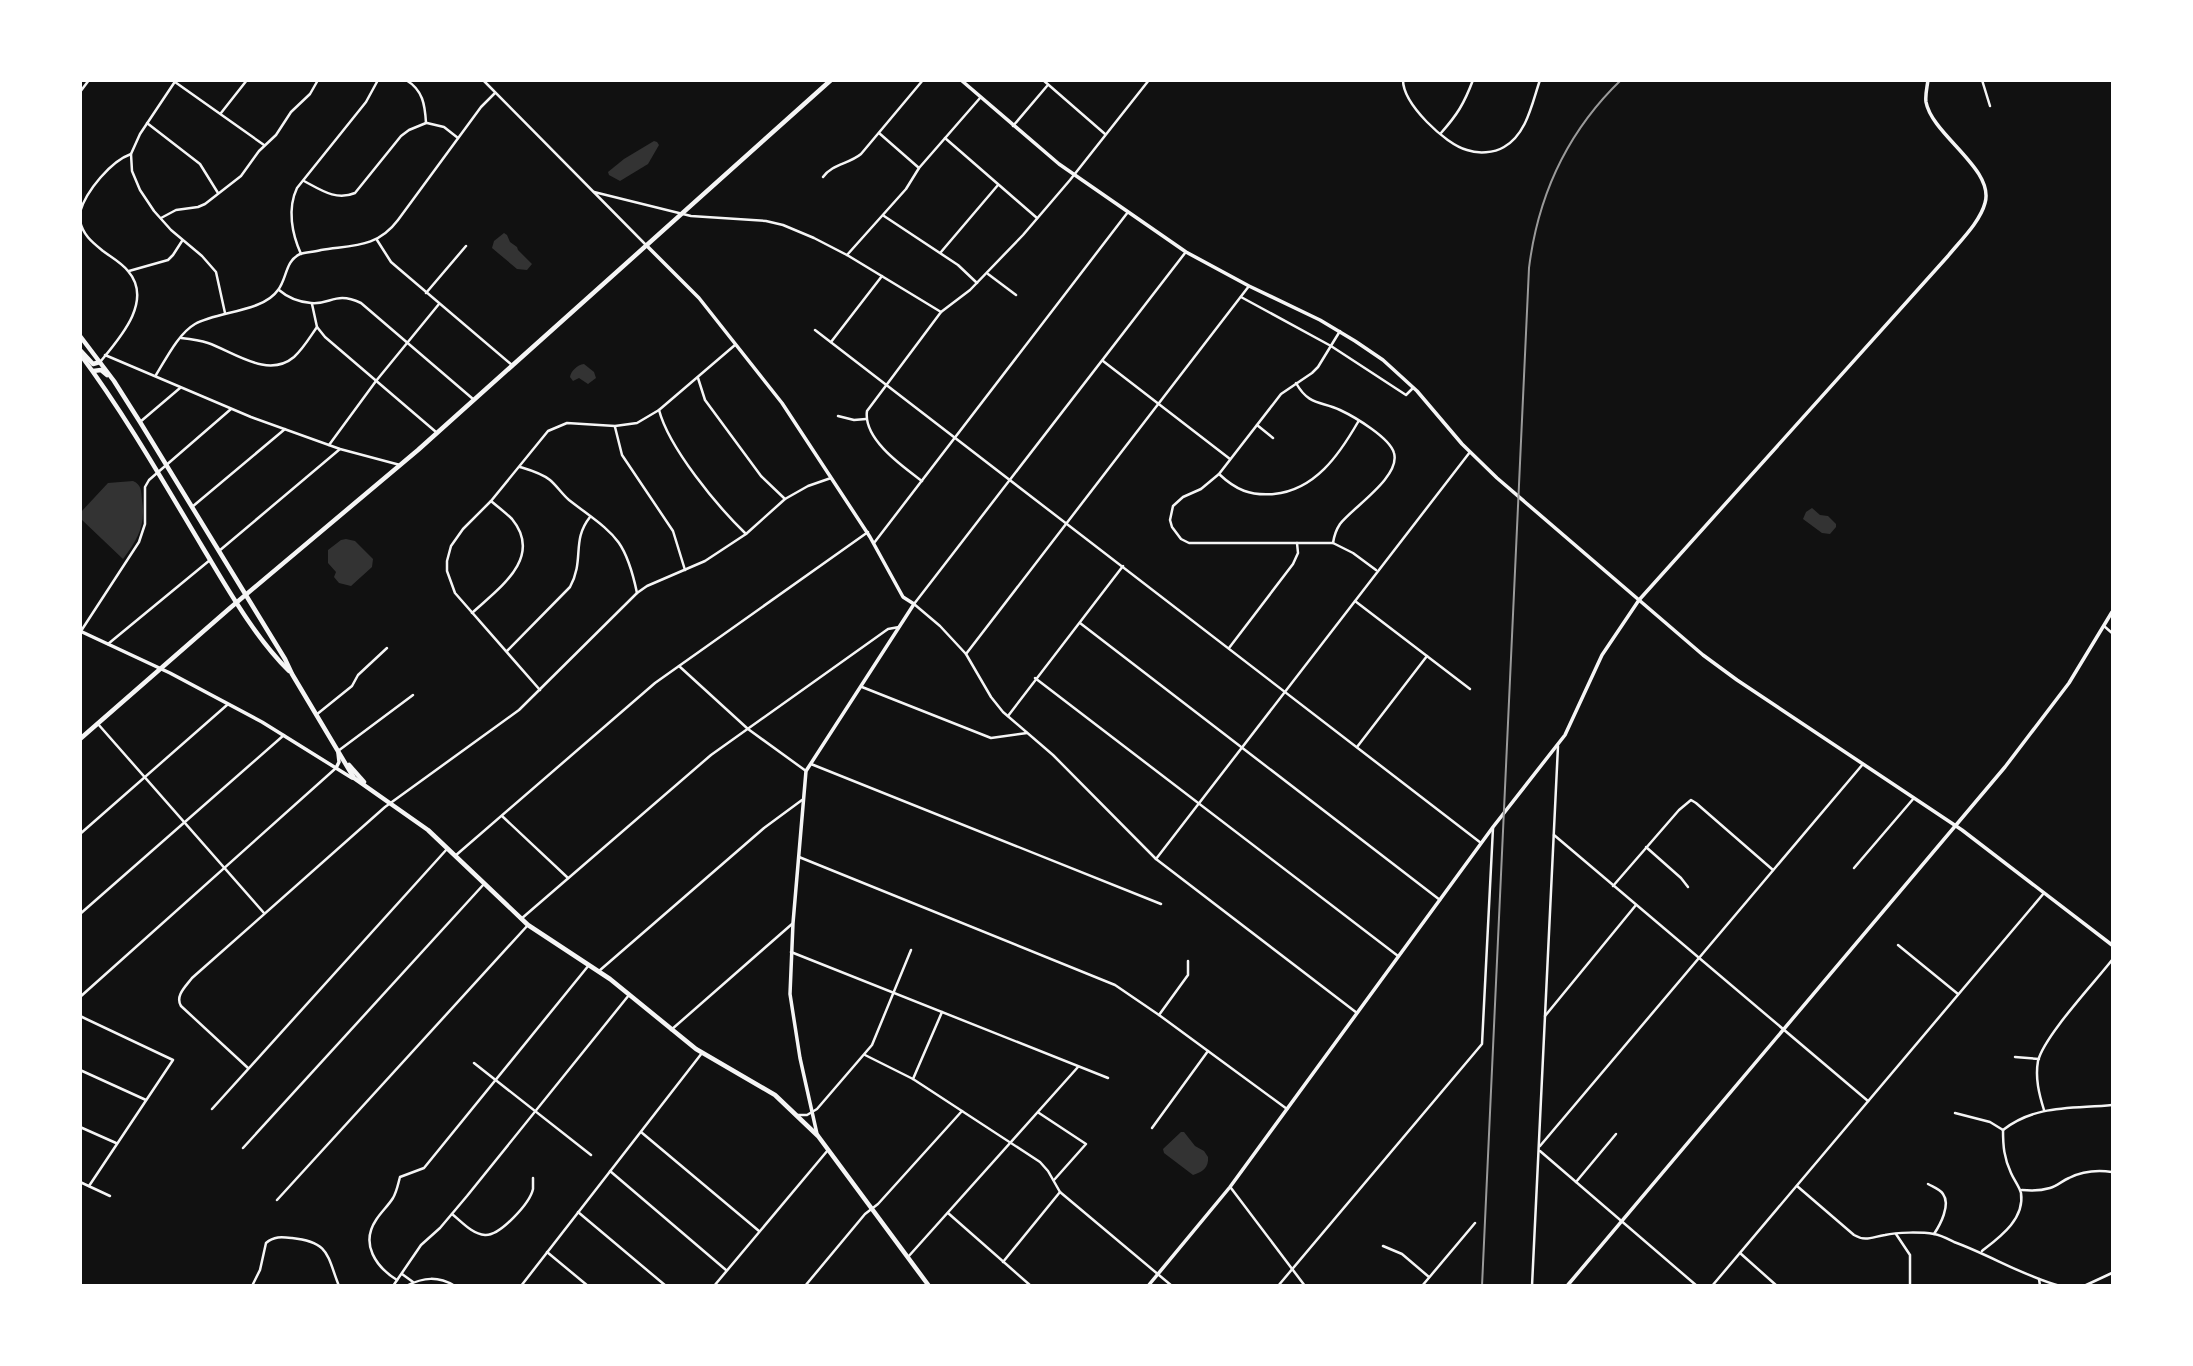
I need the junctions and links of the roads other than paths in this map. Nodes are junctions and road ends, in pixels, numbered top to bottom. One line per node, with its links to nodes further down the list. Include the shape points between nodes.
1 (89, 80): 19 (street)
2 (247, 80): 23 (street)
3 (318, 80): 32 (street)
4 (378, 80): 37 (street)
5 (406, 80): 25 (street, via 422,97)
6 (483, 80): 20 (street)
7 (831, 80): 43 (main road)
8 (923, 80): 27 (street)
9 (961, 80): 21 (street)
10 (1044, 80): 18 (street)
11 (1149, 80): 29 (street)
12 (1403, 80): 28 (street, via 1410,104)
13 (1473, 80): 28 (street, via 1456,117)
14 (1540, 80): 28 (street, via 1523,128 1504,147 1470,152)
15 (1928, 80): 135 (street, via 1926,97 1931,113 1985,188 1982,211 1948,256)
16 (1982, 80): 22 (street)
17 (175, 81): 23 (street); 24 (street)
18 (1048, 85): 26 (street); 29 (street)
19 (80, 92)
20 (495, 93): 30 (street); 39 (street)
21 (981, 97): 26 (street); 31 (street)
22 (1990, 106)
23 (221, 113): 32 (street)
24 (147, 123): 33 (street); 40 (street, via 201,164)
25 (426, 123): 30 (street, via 443,127); 37 (street, via 401,136 355,193 330,195)
26 (1013, 126): 35 (street)
27 (879, 133): 34 (street); 36 (street, via 855,159 835,166)
28 (1441, 133)
29 (1105, 134): 35 (street)
30 (458, 138): 48 (street, via 394,226)
31 (945, 138): 34 (street); 38 (street)
32 (264, 145): 40 (street, via 241,176)
33 (131, 154): 42 (street, via 112,164); 45 (street, via 134,180)
34 (919, 168): 44 (street)
35 (1074, 175): 41 (street); 46 (street)
36 (823, 177)
37 (303, 181): 54 (street, via 292,203 294,238)
38 (998, 184): 46 (street); 52 (street)
39 (594, 192): 43 (street); 51 (street)
40 (218, 193): 45 (street, via 205,204 176,209)
41 (1129, 211): 53 (street); 104 (street)
42 (80, 212)
43 (683, 214): 51 (main road); 55 (street, via 775,222)
44 (883, 215): 52 (street); 55 (street)
45 (161, 218): 49 (street)
46 (1037, 218): 57 (street)
47 (80, 221): 56 (street, via 89,239)
48 (377, 240): 54 (street); 62 (street, via 391,262)
49 (183, 241): 56 (street, via 168,260); 68 (street, via 216,272)
50 (466, 246): 62 (street)
51 (647, 246): 76 (street, via 699,298); 82 (main road)
52 (941, 252): 59 (street)
53 (1186, 252): 60 (street); 80 (street)
54 (301, 254): 61 (street, via 288,267)
55 (847, 255): 58 (street)
56 (129, 271): 79 (street, via 136,307)
57 (987, 273): 59 (street); 63 (street)
58 (882, 276): 67 (street); 75 (street)
59 (977, 283): 67 (street)
60 (1249, 286): 64 (street); 71 (street)
61 (279, 290): 65 (street); 68 (street, via 252,307)
62 (426, 293): 66 (street)
63 (1016, 295)
64 (1241, 297): 77 (street); 93 (street)
65 (312, 304): 69 (street); 74 (street, via 352,299)
66 (439, 304): 74 (street); 82 (street)
67 (942, 312): 89 (street)
68 (225, 313): 73 (street, via 196,323)
69 (317, 327): 73 (street, via 295,356 272,365); 87 (street)
70 (814, 330): 75 (street)
71 (1340, 331): 77 (street); 91 (street, via 1383,360)
72 (80, 336): 81 (main road)
73 (181, 338): 84 (street)
74 (408, 342): 87 (street); 92 (street)
75 (831, 342): 89 (street)
76 (736, 344): 85 (street); 115 (street, via 782,402)
77 (1332, 346): 88 (street, via 1312,373); 91 (street, via 1406,396)
78 (80, 352): 81 (main road, via 93,364); 83 (main road)
79 (105, 355): 81 (street); 84 (street)
80 (1103, 361): 93 (street); 116 (street)
81 (100, 362): 86 (main road)
82 (512, 365): 92 (main road)
83 (92, 369): 86 (main road); 113 (main road)
84 (156, 375): 90 (street)
85 (698, 376): 95 (street); 118 (street, via 705,400 761,476)
86 (114, 381): 98 (main road)
87 (376, 381): 103 (street); 106 (street)
88 (1296, 383): 99 (street, via 1310,401 1340,410); 100 (street, via 1281,394)
89 (888, 386): 97 (street, via 867,411); 104 (street)
90 (180, 387): 94 (street); 98 (street)
91 (1413, 388): 108 (street)
92 (473, 400): 103 (main road)
93 (1159, 403): 109 (street); 122 (street)
94 (232, 409): 102 (street); 110 (street)
95 (659, 410): 101 (street, via 637,423); 124 (street, via 667,433 719,507)
96 (838, 416): 97 (street)
97 (866, 419): 117 (street, via 888,455)
98 (140, 422): 110 (main road)
99 (1359, 422): 114 (street, via 1328,465 1290,492 1246,493); 127 (street, via 1382,436 1395,459 1372,496 1339,525)
100 (1257, 425): 105 (street); 109 (street)
101 (615, 426): 112 (street, via 557,425 540,438); 131 (street, via 622,455 673,531)
102 (285, 429): 106 (street); 120 (street)
103 (436, 432): 111 (main road)
104 (955, 437): 116 (street); 117 (street)
105 (1273, 438)
106 (328, 444): 107 (street)
107 (340, 449): 111 (street); 128 (street)
108 (1470, 452): 132 (street); 135 (street)
109 (1230, 459): 114 (street)
110 (166, 465): 113 (street); 120 (main road)
111 (400, 465): 134 (main road)
112 (520, 467): 119 (street); 121 (street, via 551,481)
113 (158, 472): 129 (main road); 144 (street, via 145,486 145,524 139,542)
114 (1219, 474): 126 (street, via 1173,506 1170,520 1181,539 1189,543)
115 (832, 478): 118 (street); 123 (street)
116 (1011, 480): 122 (street); 138 (street)
117 (922, 481): 125 (street)
118 (785, 499): 124 (street)
119 (491, 501): 140 (street, via 456,538 448,554 450,582); 140 (street, via 512,519 522,554 514,574)
120 (192, 507): 128 (main road)
121 (591, 516): 133 (street, via 625,550); 149 (street, via 581,532 577,574 570,587)
122 (1067, 523): 130 (street); 150 (street)
123 (868, 533): 125 (street); 152 (street)
124 (746, 534): 131 (street)
125 (874, 543): 138 (street, via 903,597)
126 (1297, 543): 127 (street); 148 (street, via 1293,564)
127 (1333, 543): 132 (street)
128 (219, 551): 134 (main road)
129 (210, 560): 137 (main road); 146 (street)
130 (1123, 566): 141 (street); 148 (street)
131 (685, 570): 133 (street)
132 (1377, 571): 136 (street)
133 (637, 593): 158 (street)
134 (245, 596): 137 (main road); 154 (main road)
135 (1639, 600): 169 (street, via 1602,655); 174 (street, via 1717,666)
136 (1355, 601): 151 (street); 159 (street)
137 (236, 603): 153 (main road); 154 (main road)
138 (914, 604): 143 (street); 150 (street)
139 (2112, 612): 142 (street)
140 (472, 613): 149 (street)
141 (1080, 623): 155 (street); 170 (street)
142 (2104, 626): 145 (street); 186 (street, via 2028,739)
143 (899, 627): 156 (street); 165 (street, via 888,629)
144 (81, 631): 146 (street)
145 (2112, 633)
146 (108, 644): 153 (street)
147 (387, 648): 162 (street, via 352,686)
148 (1229, 648): 159 (street)
149 (507, 651): 158 (street)
150 (966, 653): 163 (street, via 991,697)
151 (1427, 656): 157 (street); 171 (street)
152 (679, 666): 165 (street); 184 (street)
153 (161, 669): 161 (street); 164 (main road)
154 (292, 674): 162 (main road)
155 (1035, 678): 163 (street); 182 (street)
156 (862, 687): 166 (street, via 991,738); 173 (street)
157 (1470, 689)
158 (540, 690): 183 (street, via 512,716)
159 (1285, 691): 170 (street); 171 (street)
160 (413, 695): 172 (street)
161 (227, 705): 167 (street); 177 (street)
162 (316, 715): 172 (main road)
163 (1008, 716): 166 (street)
164 (98, 724): 168 (main road); 177 (street)
165 (748, 729): 176 (street); 199 (street, via 711,755)
166 (1027, 733): 195 (street)
167 (284, 735): 175 (street); 185 (street)
168 (80, 739)
169 (1558, 746): 187 (street); 189 (street)
170 (1242, 747): 182 (street); 204 (street)
171 (1356, 747): 190 (street)
172 (338, 751): 175 (street); 178 (main road); 179 (main road)
173 (811, 764): 176 (street); 205 (street)
174 (1863, 764): 180 (street); 198 (street)
175 (336, 768): 178 (street); 196 (street)
176 (806, 771): 181 (street)
177 (144, 778): 185 (street); 188 (street)
178 (354, 778): 179 (main road)
179 (380, 797): 183 (main road)
180 (1914, 798): 186 (street); 197 (street)
181 (803, 799): 194 (street); 221 (street)
182 (1199, 803): 195 (street); 216 (street)
183 (390, 804): 192 (main road); 207 (street)
184 (502, 816): 193 (street); 199 (street)
185 (184, 823): 196 (street); 208 (street)
186 (1956, 826): 203 (street); 232 (street)
187 (1493, 827): 190 (street); 298 (street, via 1482,1044)
188 (80, 834)
189 (1554, 835): 201 (street); 230 (street)
190 (1481, 843): 204 (street)
191 (1646, 847): 198 (street, via 1691,800); 201 (street); 202 (street)
192 (447, 849): 193 (main road); 240 (street)
193 (455, 856): 200 (main road)
194 (798, 857): 210 (street); 228 (street, via 1115,985)
195 (1156, 859): 227 (street)
196 (224, 868): 207 (street); 225 (street)
197 (1854, 868)
198 (1773, 870): 217 (street)
199 (568, 878): 209 (street)
200 (484, 884): 209 (main road); 265 (street)
201 (1613, 886): 206 (street)
202 (1688, 887)
203 (2044, 894): 213 (street); 223 (street)
204 (1440, 900): 216 (street)
205 (1161, 904)
206 (1636, 905): 217 (street); 230 (street)
207 (264, 913): 240 (street, via 192,978 178,1003)
208 (80, 914)
209 (521, 919): 211 (main road)
210 (793, 923): 215 (street); 231 (street)
211 (528, 925): 220 (main road); 282 (street)
212 (1898, 945): 223 (street)
213 (2112, 945)
214 (911, 950): 222 (street)
215 (792, 952): 222 (street); 253 (street, via 790,994)
216 (1398, 956): 227 (street)
217 (1699, 958): 232 (street); 266 (street)
218 (2112, 960): 237 (street, via 2057,1028)
219 (1188, 961): 228 (street, via 1188,975)
220 (589, 965): 221 (main road); 243 (street)
221 (599, 971): 224 (main road)
222 (894, 992): 226 (street); 235 (street)
223 (1958, 994): 246 (street)
224 (629, 995): 231 (main road); 251 (street)
225 (80, 997)
226 (942, 1012): 239 (street); 244 (street)
227 (1357, 1013): 249 (street)
228 (1159, 1015): 233 (street)
229 (80, 1016): 245 (street, via 173,1060)
230 (1545, 1016): 266 (street)
231 (671, 1030): 234 (main road)
232 (1784, 1030): 246 (street); 287 (street)
233 (1208, 1051): 249 (street); 258 (street)
234 (702, 1053): 256 (main road, via 768,1090); 260 (street)
235 (865, 1055): 244 (street); 253 (street)
236 (2015, 1057): 237 (street)
237 (2039, 1059): 250 (street, via 2036,1082)
238 (474, 1063): 243 (street)
239 (1078, 1067): 242 (street); 254 (street)
240 (248, 1068): 248 (street)
241 (80, 1070): 245 (street)
242 (1108, 1078)
243 (496, 1079): 251 (street); 305 (street, via 424,1168 401,1177 395,1195 373,1224 369,1240 373,1256)
244 (913, 1079): 252 (street)
245 (146, 1100): 264 (street)
246 (1868, 1101): 277 (street)
247 (2112, 1105): 250 (street)
248 (212, 1109)
249 (1287, 1109): 278 (street)
250 (2044, 1110): 259 (street)
251 (535, 1111): 268 (street); 286 (street)
252 (962, 1111): 263 (street); 283 (street)
253 (813, 1112): 256 (street); 262 (street)
254 (1038, 1112): 263 (street); 272 (street, via 1086,1144)
255 (1955, 1113): 259 (street)
256 (798, 1115): 262 (main road)
257 (80, 1127): 264 (street)
258 (1152, 1128)
259 (2003, 1130): 279 (street, via 2005,1159)
260 (641, 1132): 269 (street); 289 (street)
261 (1616, 1134): 274 (street)
262 (818, 1136): 267 (main road)
263 (1011, 1142): 272 (street, via 1040,1162); 285 (street)
264 (116, 1143): 276 (street)
265 (243, 1148)
266 (1539, 1149): 274 (street); 324 (street)
267 (828, 1150): 283 (main road); 289 (street)
268 (591, 1155)
269 (610, 1171): 284 (street); 299 (street)
270 (2112, 1172): 279 (street, via 2085,1173 2040,1191)
271 (533, 1178): 286 (street, via 533,1191 498,1232 478,1233)
272 (1054, 1180): 280 (street)
273 (80, 1182): 276 (street)
274 (1576, 1182): 287 (street)
275 (1928, 1184): 291 (street, via 1942,1192 1945,1200)
276 (89, 1186): 281 (street)
277 (1797, 1186): 290 (street, via 1861,1240); 295 (street)
278 (1230, 1187): 298 (street); 302 (street)
279 (2021, 1190): 294 (street, via 2012,1223)
280 (1060, 1192): 297 (street); 302 (street)
281 (110, 1196)
282 (277, 1200)
283 (872, 1209): 296 (main road); 316 (street)
284 (578, 1212): 293 (street); 314 (street)
285 (948, 1213): 296 (street); 297 (street)
286 (452, 1214): 301 (street, via 421,1245)
287 (1621, 1221): 325 (street); 326 (street)
288 (1475, 1223): 303 (street)
289 (759, 1231): 299 (street)
290 (1896, 1234): 291 (street); 329 (street, via 1910,1255)
291 (1934, 1234): 294 (street)
292 (1383, 1246): 303 (street, via 1402,1254)
293 (547, 1251): 312 (street); 313 (street)
294 (1981, 1252): 304 (street)
295 (1740, 1253): 327 (street); 328 (street)
296 (908, 1257): 317 (main road)
297 (1003, 1262): 318 (street)
298 (1292, 1269): 321 (street); 322 (street)
299 (726, 1270): 315 (street)
300 (2112, 1273): 332 (street)
301 (401, 1274): 305 (street); 306 (street)
302 (1158, 1274): 319 (street); 320 (street)
303 (1429, 1277): 323 (street)
304 (2039, 1279): 330 (street); 331 (street)
305 (397, 1280): 309 (street)
306 (413, 1282): 310 (street); 311 (street, via 431,1278)
307 (252, 1286): 308 (street, via 266,1243 278,1237 316,1244 332,1262)
308 (339, 1286)
309 (393, 1286)
310 (406, 1286)
311 (455, 1286)
312 (521, 1286)
313 (588, 1286)
314 (666, 1286)
315 (714, 1286)
316 (806, 1286)
317 (929, 1286)
318 (1031, 1286)
319 (1148, 1286)
320 (1172, 1286)
321 (1278, 1286)
322 (1305, 1286)
323 (1422, 1286)
324 (1532, 1286)
325 (1567, 1286)
326 (1697, 1286)
327 (1712, 1286)
328 (1777, 1286)
329 (1910, 1286)
330 (2040, 1286)
331 (2060, 1286)
332 (2084, 1286)

